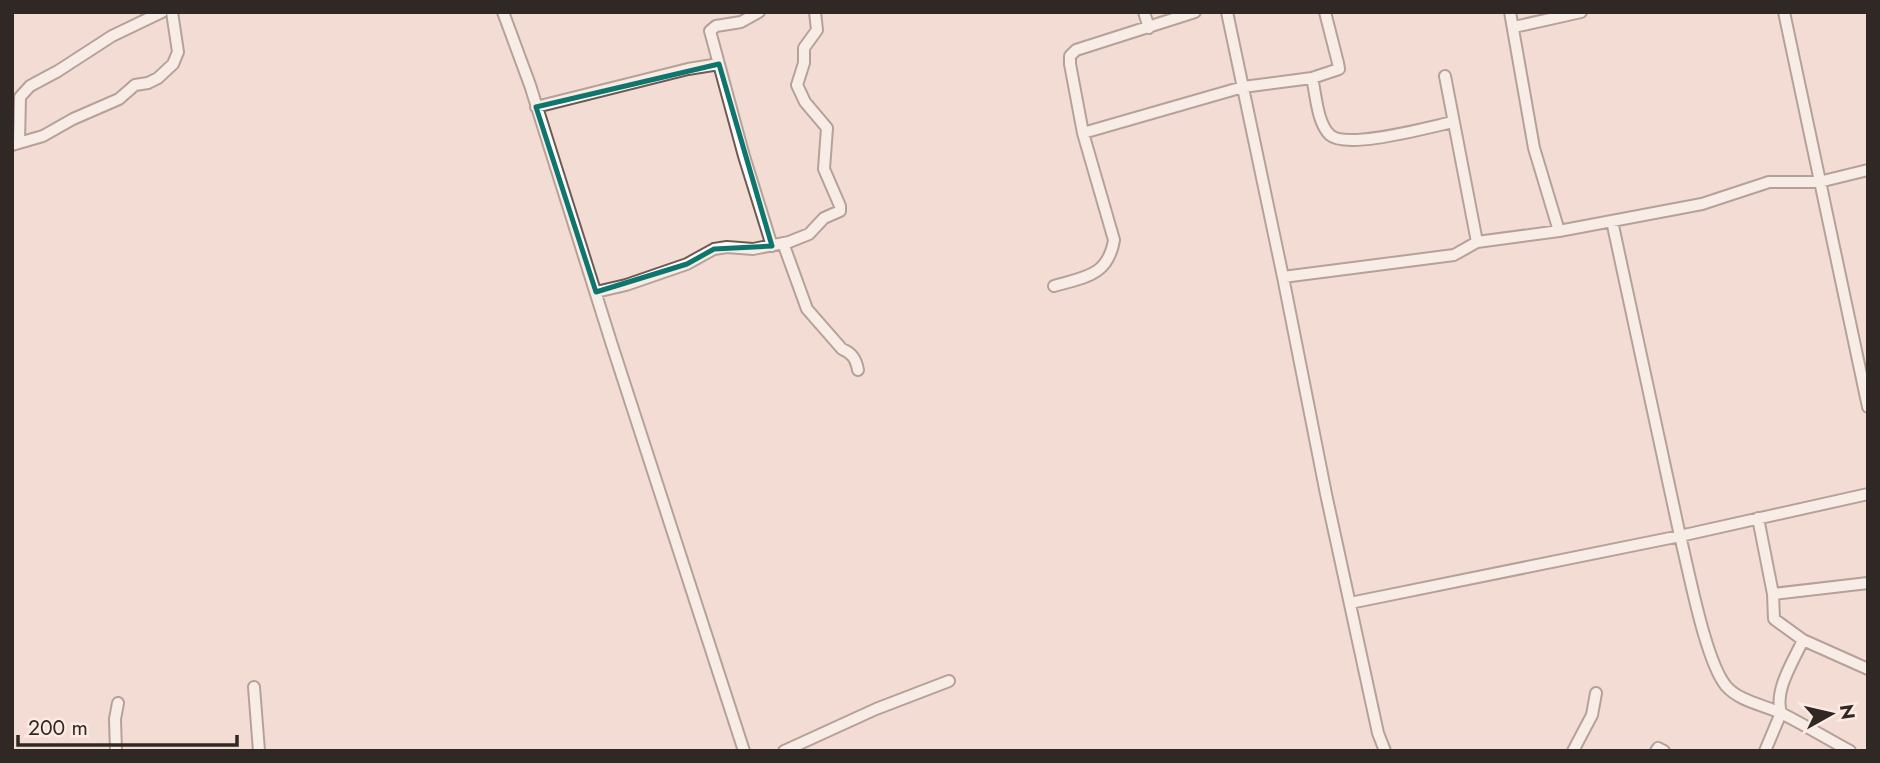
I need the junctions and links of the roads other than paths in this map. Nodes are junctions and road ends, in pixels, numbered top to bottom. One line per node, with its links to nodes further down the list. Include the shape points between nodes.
1 (162, 12): 22 (street, via 112,36 30,86 20,97)
2 (173, 12): 22 (street, via 178,52 158,78 135,85 119,99 43,136)
3 (503, 12): 19 (street)
4 (760, 12): 15 (street, via 710,31)
5 (815, 12): 28 (street, via 817,30 804,48 797,86 827,128 824,169 840,211 824,218 809,234)
6 (1144, 12): 14 (street)
7 (1195, 12): 14 (street)
8 (1227, 12): 18 (street)
9 (1325, 12): 17 (street, via 1339,69)
10 (1510, 12): 13 (street)
11 (1581, 12): 13 (street)
12 (1784, 12): 24 (street)
13 (1514, 27): 26 (street, via 1534,148)
14 (1149, 28): 21 (street, via 1070,55)
15 (719, 64): 19 (street); 28 (street)
16 (1445, 76): 20 (street)
17 (1312, 78): 18 (street); 20 (street, via 1323,125 1339,140)
18 (1243, 88): 21 (street); 29 (street)
19 (536, 107): 31 (street)
20 (1453, 122): 27 (street)
21 (1083, 133): 30 (street, via 1114,240 1111,256 1096,273)
22 (16, 143)
23 (1868, 170): 24 (street)
24 (1819, 182): 25 (street, via 1769,182 1702,204); 33 (street)
25 (1612, 221): 26 (street); 36 (street)
26 (1559, 231): 27 (street)
27 (1477, 242): 29 (street, via 1454,255)
28 (777, 245): 31 (street, via 714,249 687,264); 32 (street, via 807,309 842,349 850,352)
29 (1283, 278): 39 (street)
30 (1054, 286)
31 (596, 292): 49 (street)
32 (858, 370)
33 (1868, 407)
34 (1868, 494): 35 (street)
35 (1758, 518): 36 (street); 38 (street)
36 (1680, 536): 39 (street); 46 (street, via 1717,671 1727,687 1743,699)
37 (1868, 583): 38 (street)
38 (1773, 594): 40 (street, via 1774,619)
39 (1350, 603): 51 (street)
40 (1803, 640): 41 (street); 46 (street, via 1780,692)
41 (1868, 670)
42 (949, 681): 50 (street)
43 (254, 687): 48 (street)
44 (1596, 693): 52 (street, via 1592,715)
45 (118, 703): 47 (street)
46 (1781, 713): 55 (street); 56 (street)
47 (116, 751)
48 (259, 751)
49 (744, 751)
50 (784, 751)
51 (1384, 751)
52 (1573, 751)
53 (1656, 751): 54 (street)
54 (1664, 751)
55 (1765, 751)
56 (1850, 751)

